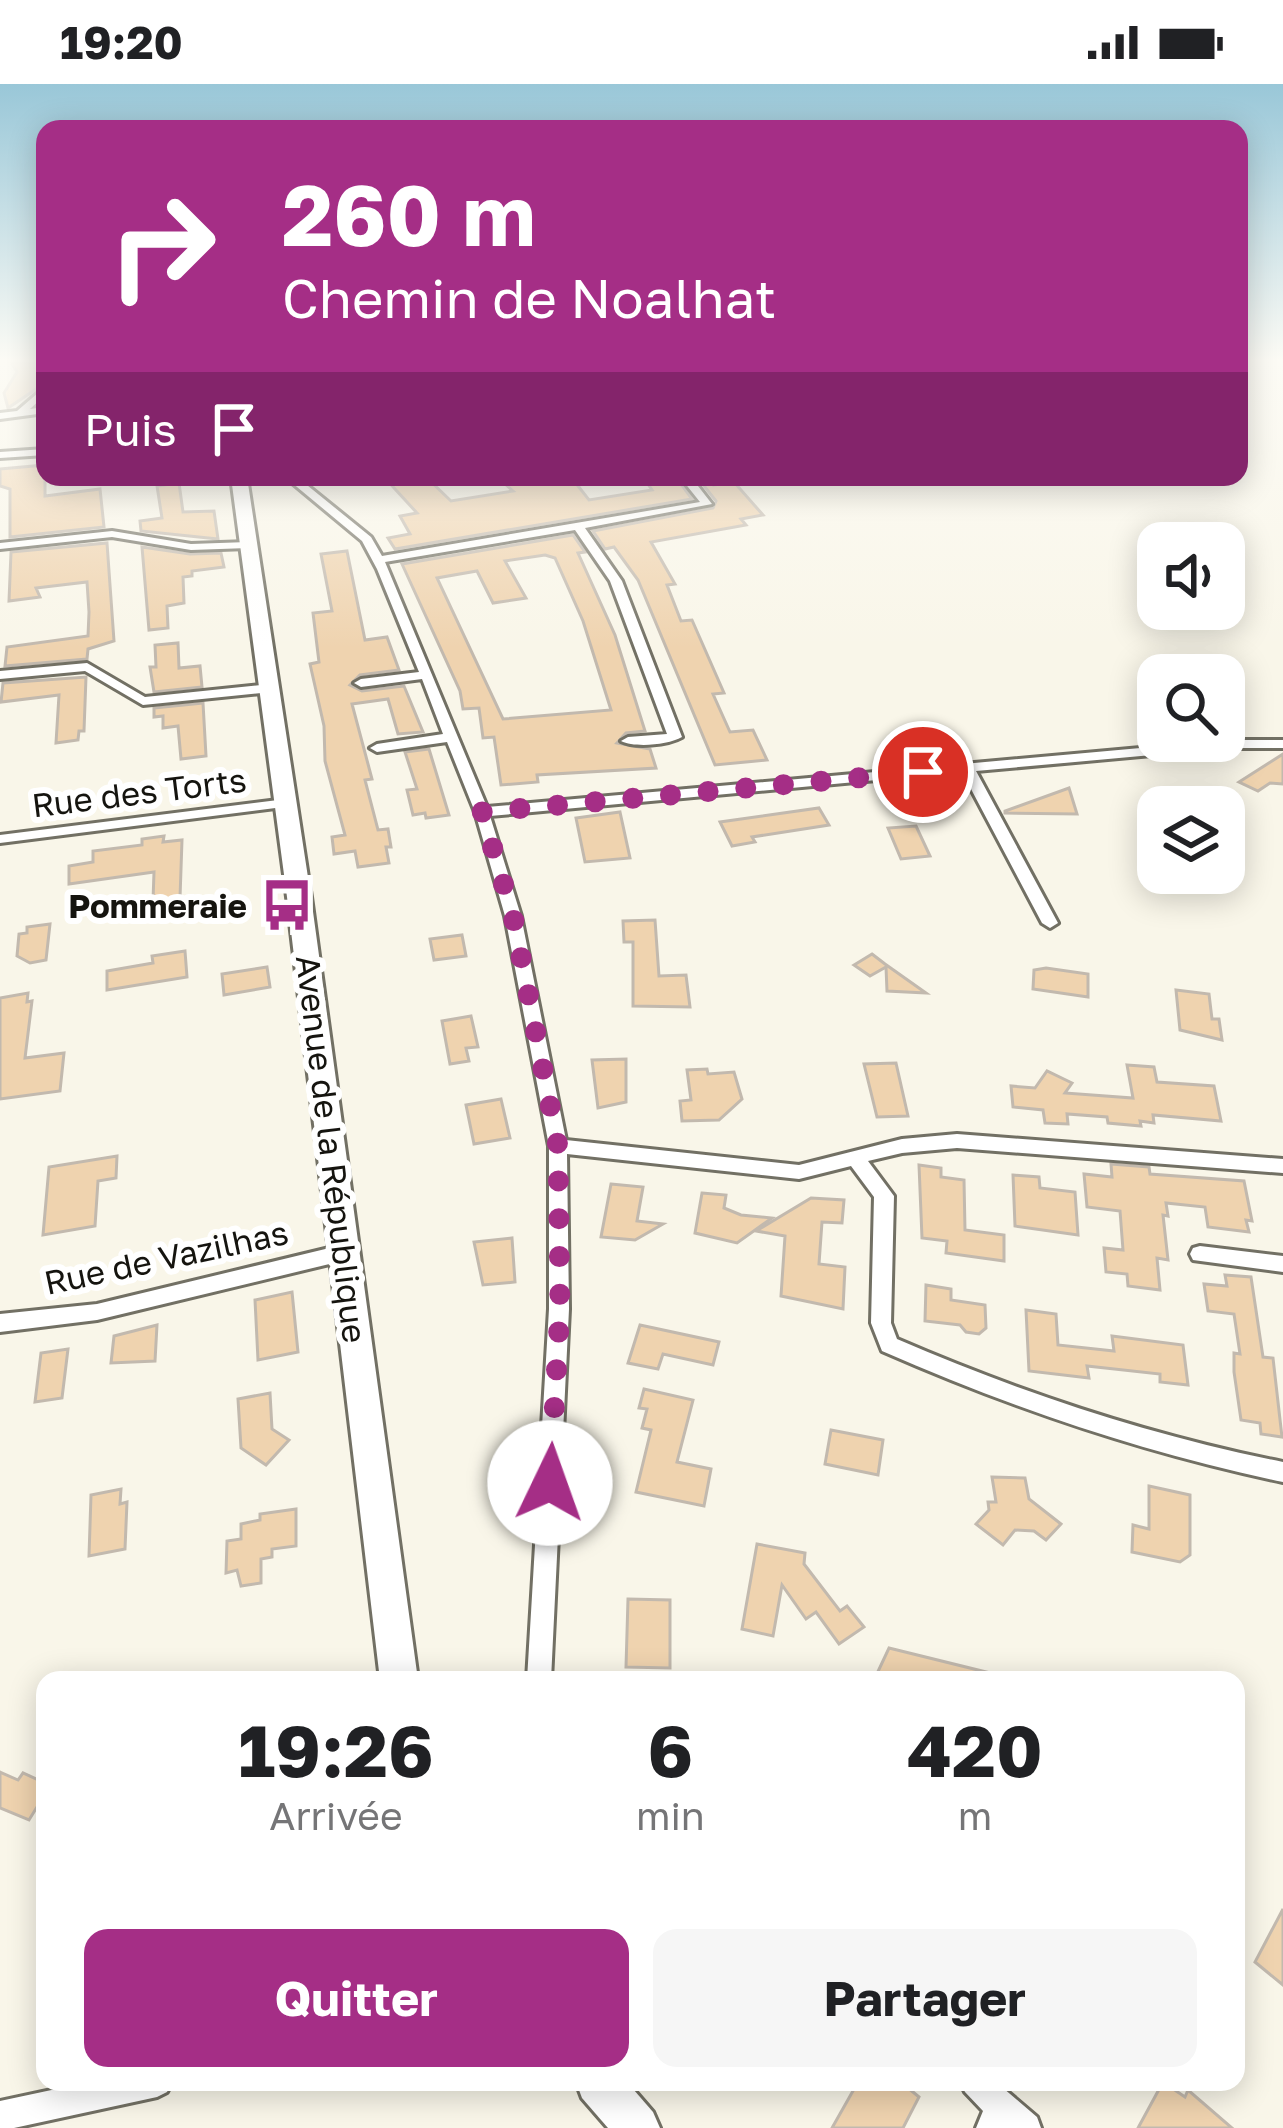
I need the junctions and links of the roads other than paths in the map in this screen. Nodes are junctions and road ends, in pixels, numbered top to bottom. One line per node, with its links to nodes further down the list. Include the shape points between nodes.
1 (240, 486): 5 (street, Avenue de la République)
2 (302, 486): 7 (street, via 367,539)
3 (692, 486): 4 (street, via 707,504)
4 (578, 526): 7 (street); 13 (street, via 616,580 675,737)
5 (248, 545): 6 (street, via 191,547 112,534); 11 (street, Avenue de la République)
6 (0, 546)
7 (378, 560): 9 (street)
8 (0, 675): 11 (street, via 87,667 143,701)
9 (426, 675): 10 (street); 12 (street)
10 (361, 683)
11 (271, 688): 17 (street, Avenue de la République)
12 (452, 736): 15 (street); 18 (street)
13 (628, 741)
14 (1283, 744): 16 (street)
15 (377, 748)
16 (967, 768): 18 (street); 20 (street)
17 (286, 803): 19 (street, Rue des Torts); 24 (street, Avenue de la République)
18 (482, 812): 21 (street, via 513,916)
19 (0, 839)
20 (1051, 922)
21 (558, 1146): 22 (street, via 800,1172); 30 (street, via 560,1309)
22 (857, 1160): 23 (street, via 957,1141); 28 (street, via 884,1196 881,1323 889,1345 1187,1454)
23 (1283, 1169)
24 (346, 1252): 27 (street, Rue de Vazilhas, via 97,1312); 29 (street, Avenue de la République)
25 (1200, 1255): 26 (street)
26 (1283, 1264)
27 (0, 1323)
28 (1283, 1472)
29 (398, 1671)
30 (539, 1671)
31 (116, 2091): 34 (street)
32 (606, 2091): 36 (street)
33 (980, 2091): 35 (street)
34 (0, 2116)
35 (996, 2118): 37 (street)
36 (637, 2128)
37 (1026, 2128)

